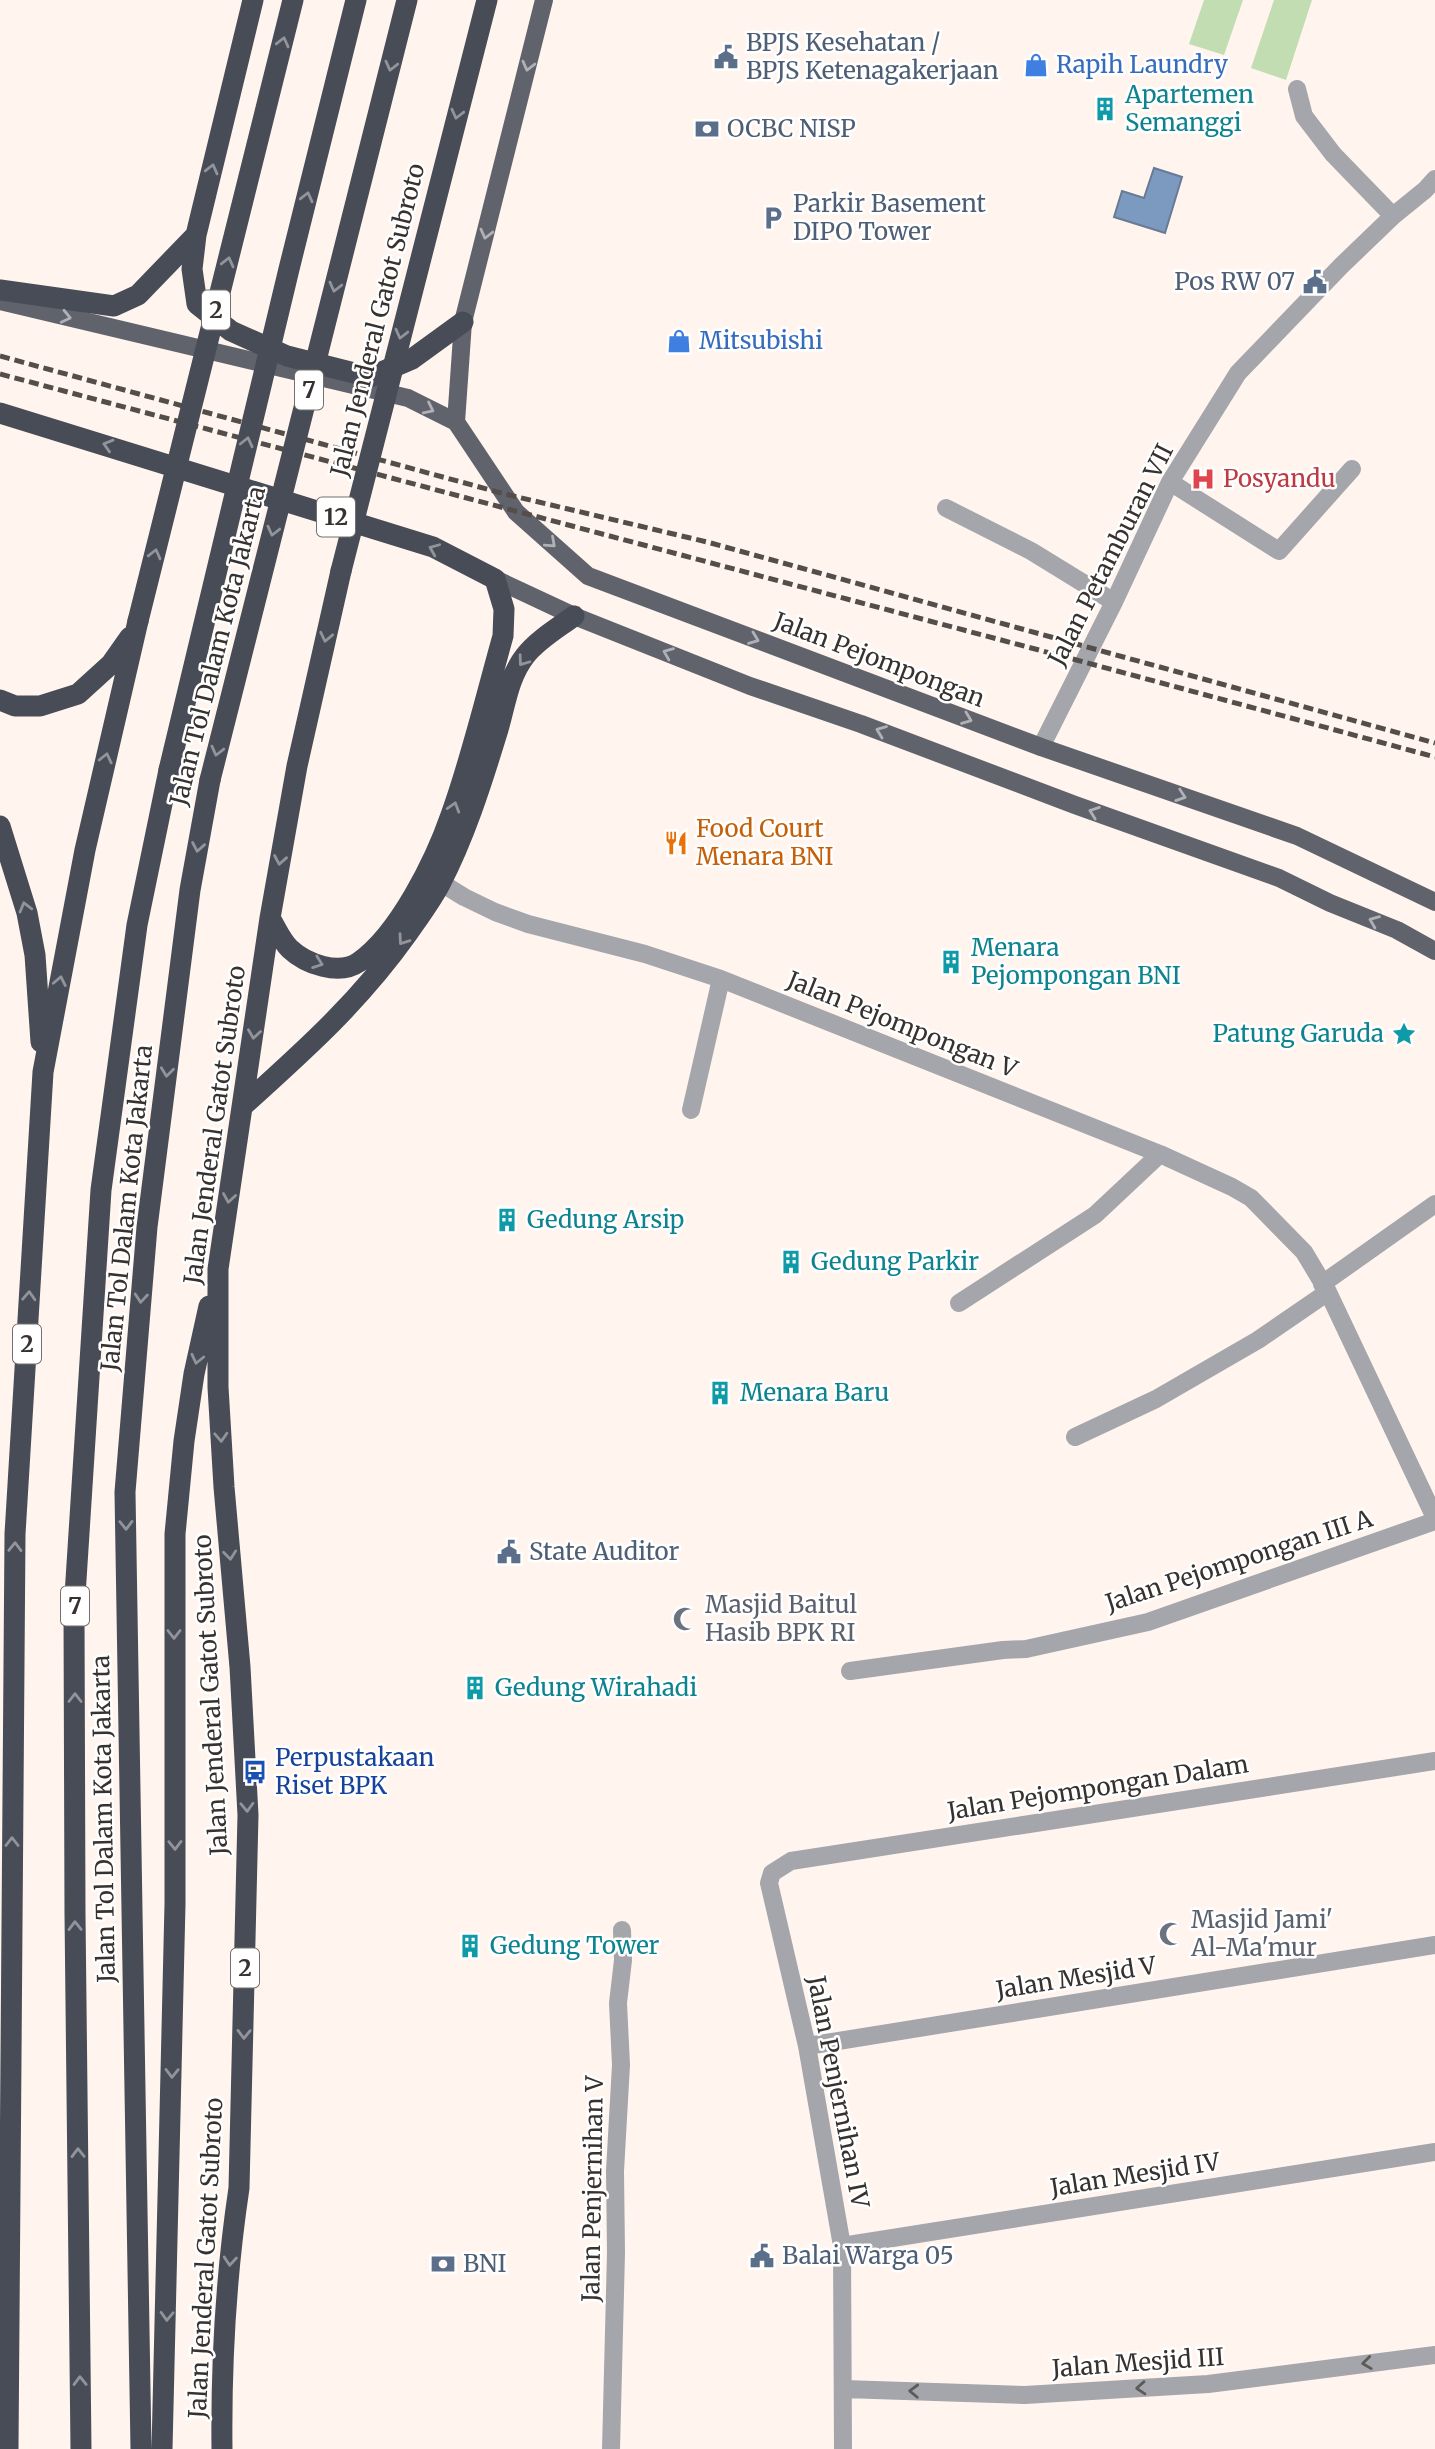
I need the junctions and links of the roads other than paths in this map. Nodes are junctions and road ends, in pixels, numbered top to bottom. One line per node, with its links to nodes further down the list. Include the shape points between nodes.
1 (253, 0): 10 (highway, one-way to 1)
2 (293, 0): 24 (highway, 2, one-way to 2, bridge)
3 (356, 0): 54 (highway, Jalan Tol Dalam Kota Jakarta / 7, one-way to 3, bridge, via 74,1611 101,1190 138,925 169,770)
4 (407, 0): 55 (highway, Jalan Tol Dalam Kota Jakarta / 7, one-way to 55, bridge, via 209,779 190,890 147,1227 125,1492)
5 (486, 0): 30 (highway, Jalan Jenderal Gatot Subroto / 2, one-way to 30, bridge, via 341,571 297,766)
6 (544, 0): 13 (main road, one-way to 13)
7 (1297, 89): 9 (street, via 1304,116)
8 (1432, 189): 9 (street, Jalan Petamburan VII)
9 (1392, 216): 19 (street, Jalan Petamburan VII, via 1238,373)
10 (196, 235): 11 (highway, via 138,295 114,306); 13 (highway, via 192,269 197,303 231,331 287,356 370,377 412,359)
11 (0, 290)
12 (0, 301): 16 (main road, one-way to 16, via 408,398)
13 (463, 322): 16 (main road)
14 (0, 413): 15 (highway, 12)
15 (22, 419): 17 (highway); 21 (highway, 12, one-way to 15, via 433,547)
16 (456, 422): 26 (main road, Jalan Pejompongan, one-way to 26, via 516,512 588,576)
17 (0, 429)
18 (1352, 469): 19 (street, via 1279,551)
19 (1170, 482): 22 (street, Jalan Petamburan VII)
20 (946, 508): 22 (street, via 1031,551)
21 (495, 579): 23 (main road); 28 (highway, one-way to 21, via 503,636 504,609)
22 (1114, 602): 26 (street, Jalan Petamburan VII)
23 (574, 616): 28 (highway, one-way to 28, via 525,655 513,675 463,830); 31 (main road, one-way to 23, via 1279,878 750,686)
24 (137, 624): 25 (highway, via 111,664 78,694 40,706 15,706); 33 (highway, 2, one-way to 24, via 85,850)
25 (0, 700)
26 (1041, 747): 29 (main road, Jalan Pejompongan, one-way to 29, via 1297,836)
27 (0, 826): 33 (highway, one-way to 27, via 35,956)
28 (433, 878): 30 (highway, one-way to 28, via 289,949 316,965 337,968 357,964 384,939); 32 (street, Jalan Pejompongan V, via 495,912 528,924); 34 (highway, one-way to 34, via 381,971 328,1029)
29 (1435, 902)
30 (270, 918): 34 (highway, Jalan Jenderal Gatot Subroto / 2, one-way to 34)
31 (1435, 951)
32 (720, 979): 35 (street); 36 (street, Jalan Pejompongan V)
33 (43, 1072): 53 (highway, 2, one-way to 33, via 15,1534)
34 (244, 1105): 38 (highway, Jalan Jenderal Gatot Subroto / 2, one-way to 38)
35 (691, 1110)
36 (1160, 1154): 39 (street, Jalan Pejompongan V, via 1251,1198 1304,1252); 40 (street, via 1095,1215)
37 (1435, 1204): 39 (street)
38 (218, 1269): 56 (highway, one-way to 56, via 194,1374 175,1534 175,1931); 57 (highway, Jalan Jenderal Gatot Subroto / 2, one-way to 57, via 218,1387 248,1815 239,2188 221,2378)
39 (1325, 1288): 41 (street, via 1258,1340 1167,1393); 42 (street, Jalan Pejompongan V)
40 (959, 1303)
41 (1075, 1437)
42 (1435, 1520): 43 (street, Jalan Pejompongan III A, via 1149,1622 1026,1648)
43 (850, 1671)
44 (1435, 1761): 45 (street, Jalan Pejompongan Dalam, via 791,1860)
45 (772, 1873): 48 (street, Jalan Penjernihan IV, via 769,1882)
46 (622, 1930): 58 (street, Jalan Penjernihan V)
47 (1435, 1945): 48 (street, Jalan Mesjid V)
48 (807, 2046): 50 (street, Jalan Penjernihan IV)
49 (1435, 2152): 50 (street, Jalan Mesjid IV)
50 (842, 2246): 52 (street, Jalan Penjernihan IV)
51 (1435, 2355): 52 (street, Jalan Mesjid III, one-way to 52, via 1208,2384 1038,2395)
52 (844, 2389): 59 (street, Jalan Penjernihan IV)
53 (8, 2449)
54 (81, 2449)
55 (141, 2449)
56 (162, 2449)
57 (222, 2449)
58 (611, 2449)
59 (843, 2449)

